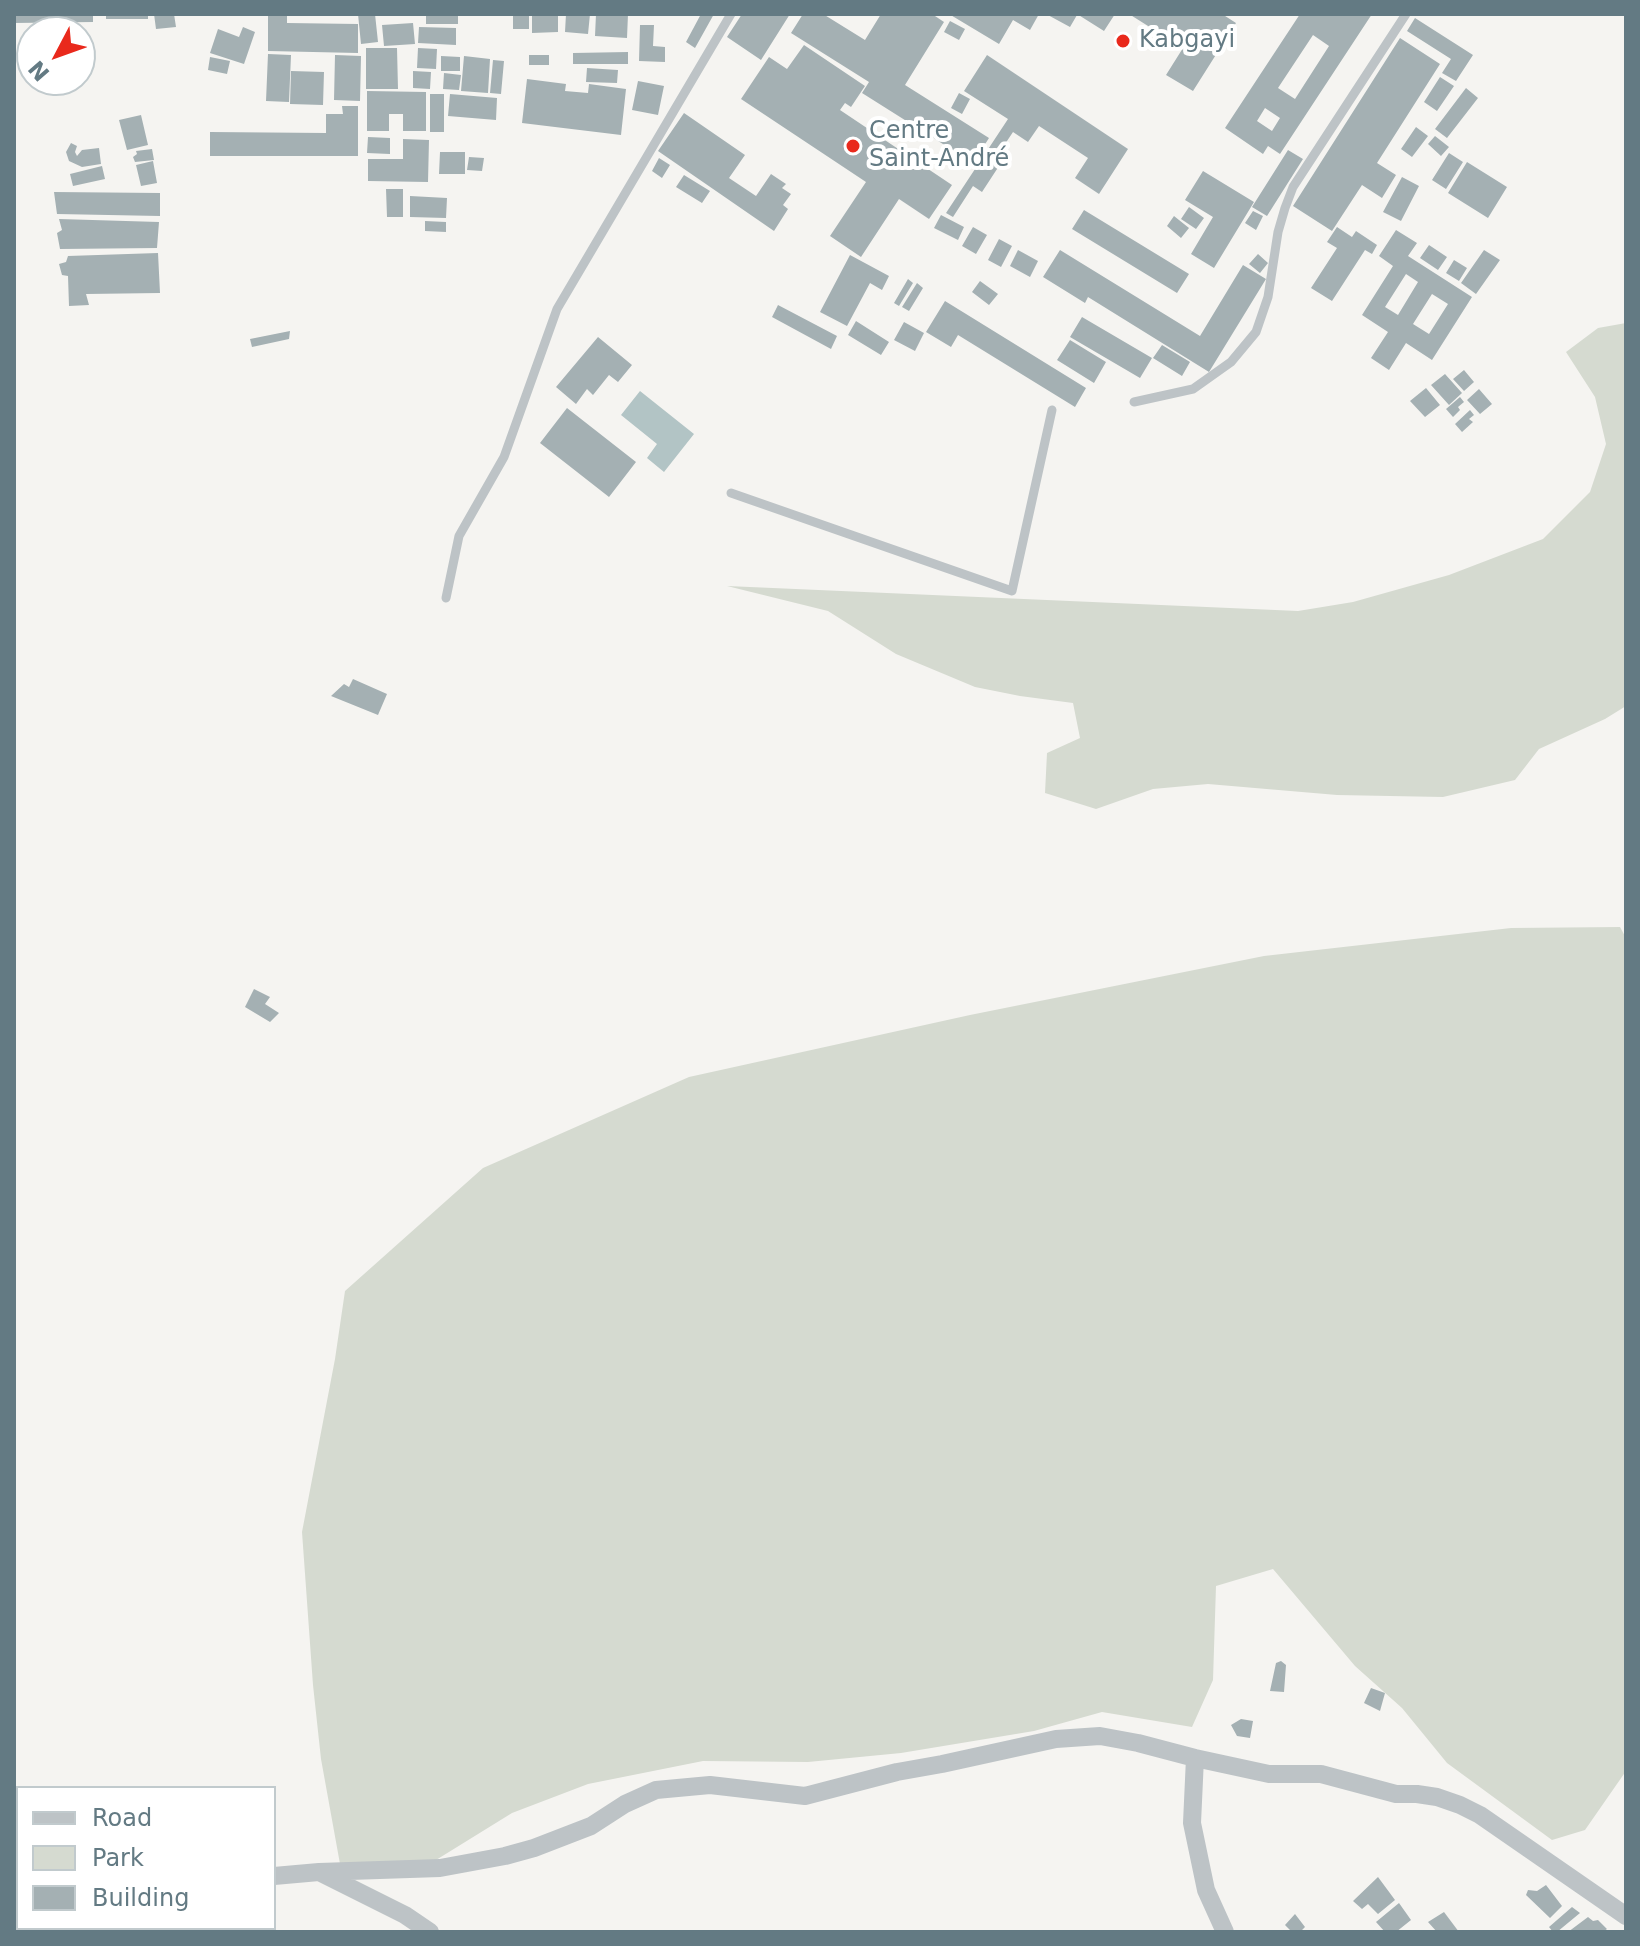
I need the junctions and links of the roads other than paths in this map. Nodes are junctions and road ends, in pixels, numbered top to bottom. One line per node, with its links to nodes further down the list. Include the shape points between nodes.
1 (731, 14): 6 (lane, via 557,309 504,457 459,536)
2 (1406, 14): 3 (lane, via 1293,187 1256,332 1231,362 1193,389)
3 (1134, 402)
4 (1052, 410): 5 (lane, via 1012,591)
5 (731, 493)
6 (446, 598)
7 (1195, 1758): 8 (street, via 1100,1736 1056,1739 805,1796 710,1785 656,1790 591,1826 505,1856 440,1868); 10 (street, via 1269,1774 1321,1774 1460,1805); 12 (street, via 1192,1823 1206,1890)
8 (319, 1872): 9 (street); 11 (street)
9 (276, 1876)
10 (1626, 1916)
11 (430, 1932)
12 (1225, 1932)

